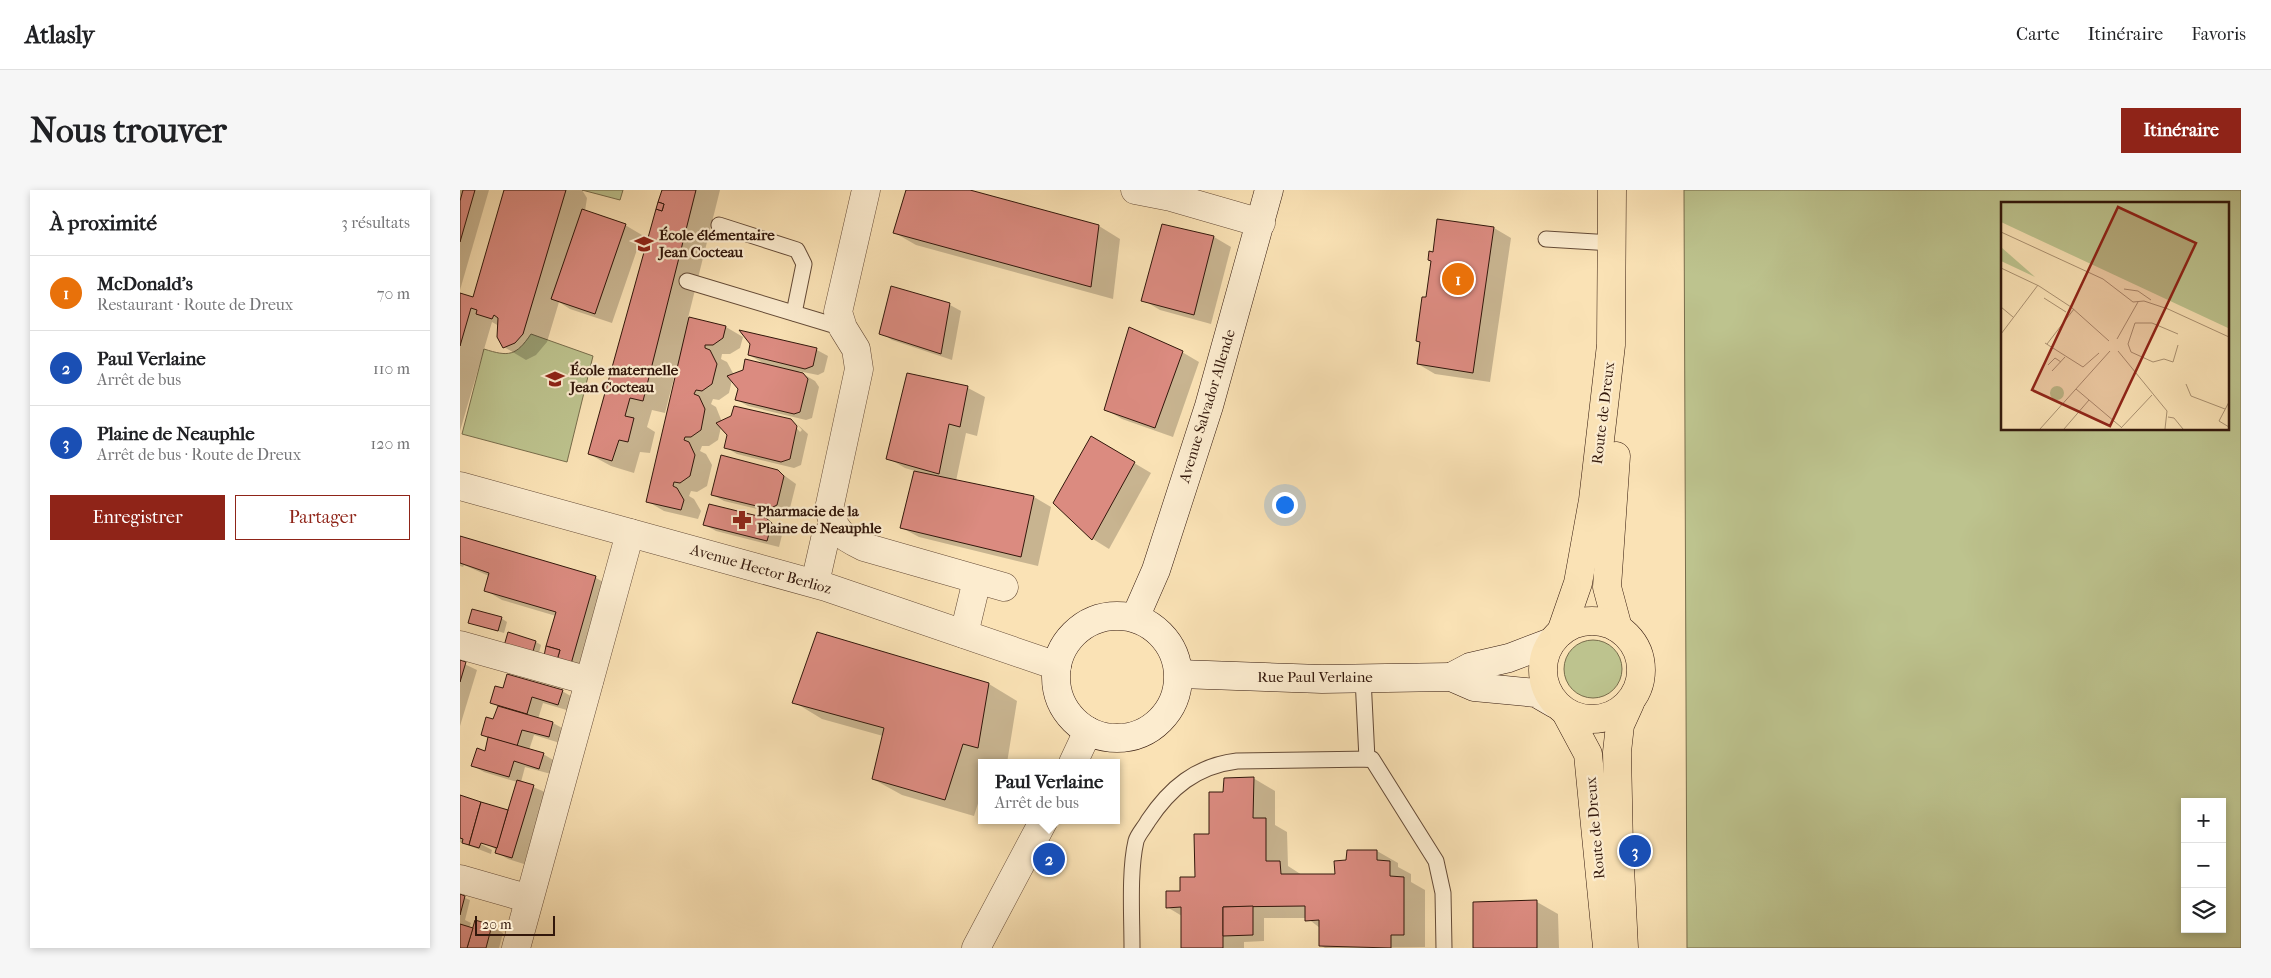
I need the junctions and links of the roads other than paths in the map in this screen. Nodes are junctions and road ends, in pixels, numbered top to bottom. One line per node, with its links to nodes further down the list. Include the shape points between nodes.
1 (866, 190): 12 (street, via 838,312)
2 (1135, 190): 6 (street, via 1171,197)
3 (1269, 190): 6 (street, Avenue Salvador Allende)
4 (1612, 190): 9 (main road, Route de Dreux)
5 (1625, 190): 20 (main road, Route de Dreux, via 1621,377 1607,588)
6 (1260, 224): 19 (street, Avenue Salvador Allende, via 1209,406 1156,570)
7 (719, 225): 11 (lane, via 797,250 804,264)
8 (1546, 239): 9 (lane)
9 (1612, 243): 22 (main road, Route de Dreux, via 1611,345 1593,500 1578,583)
10 (687, 281): 11 (lane)
11 (794, 313): 12 (lane)
12 (843, 328): 14 (street, via 856,349 859,369 829,509)
13 (460, 486): 15 (street, Avenue Hector Berlioz)
14 (833, 526): 16 (street, via 844,538 864,547); 17 (street, via 825,539)
15 (630, 533): 17 (street, Avenue Hector Berlioz); 28 (street)
16 (977, 580): 18 (street); 21 (street)
17 (815, 584): 21 (street, Avenue Hector Berlioz)
18 (1004, 587)
19 (1135, 618): 24 (street, via 1101,618 1085,625 1072,636); 25 (street, via 1148,624 1170,645)
20 (1618, 628): 22 (main road, via 1607,623 1583,621 1571,625); 29 (main road, via 1637,649 1641,663 1640,684)
21 (964, 634): 24 (street, Avenue Hector Berlioz)
22 (1556, 637): 26 (street, Rue Paul Verlaine, via 1509,658 1470,667); 30 (main road, via 1545,654 1543,680 1548,693)
23 (460, 644): 28 (street)
24 (1057, 666): 31 (street, via 1057,685 1062,703 1073,719)
25 (1178, 674): 27 (street, Rue Paul Verlaine); 31 (street, via 1170,709 1157,724 1141,734 1124,738 1105,737)
26 (1451, 677): 27 (street, Rue Paul Verlaine); 30 (street, Rue Paul Verlaine, via 1474,687 1536,693)
27 (1363, 678): 33 (lane)
28 (590, 681): 37 (street)
29 (1630, 703): 30 (main road, via 1607,718 1593,720 1579,718); 42 (main road, Route de Dreux, via 1620,725 1617,752)
30 (1561, 708): 41 (main road, Route de Dreux, via 1588,754)
31 (1088, 730): 32 (street)
32 (1075, 759)
33 (1367, 759): 39 (lane, via 1237,761 1221,763 1183,780 1161,802 1137,839 1132,880); 40 (lane, via 1372,759 1436,861 1443,893)
34 (1042, 824): 38 (street)
35 (460, 879): 36 (street)
36 (523, 897)
37 (516, 948)
38 (976, 948)
39 (1132, 948)
40 (1444, 948)
41 (1607, 948)
42 (1624, 948)

